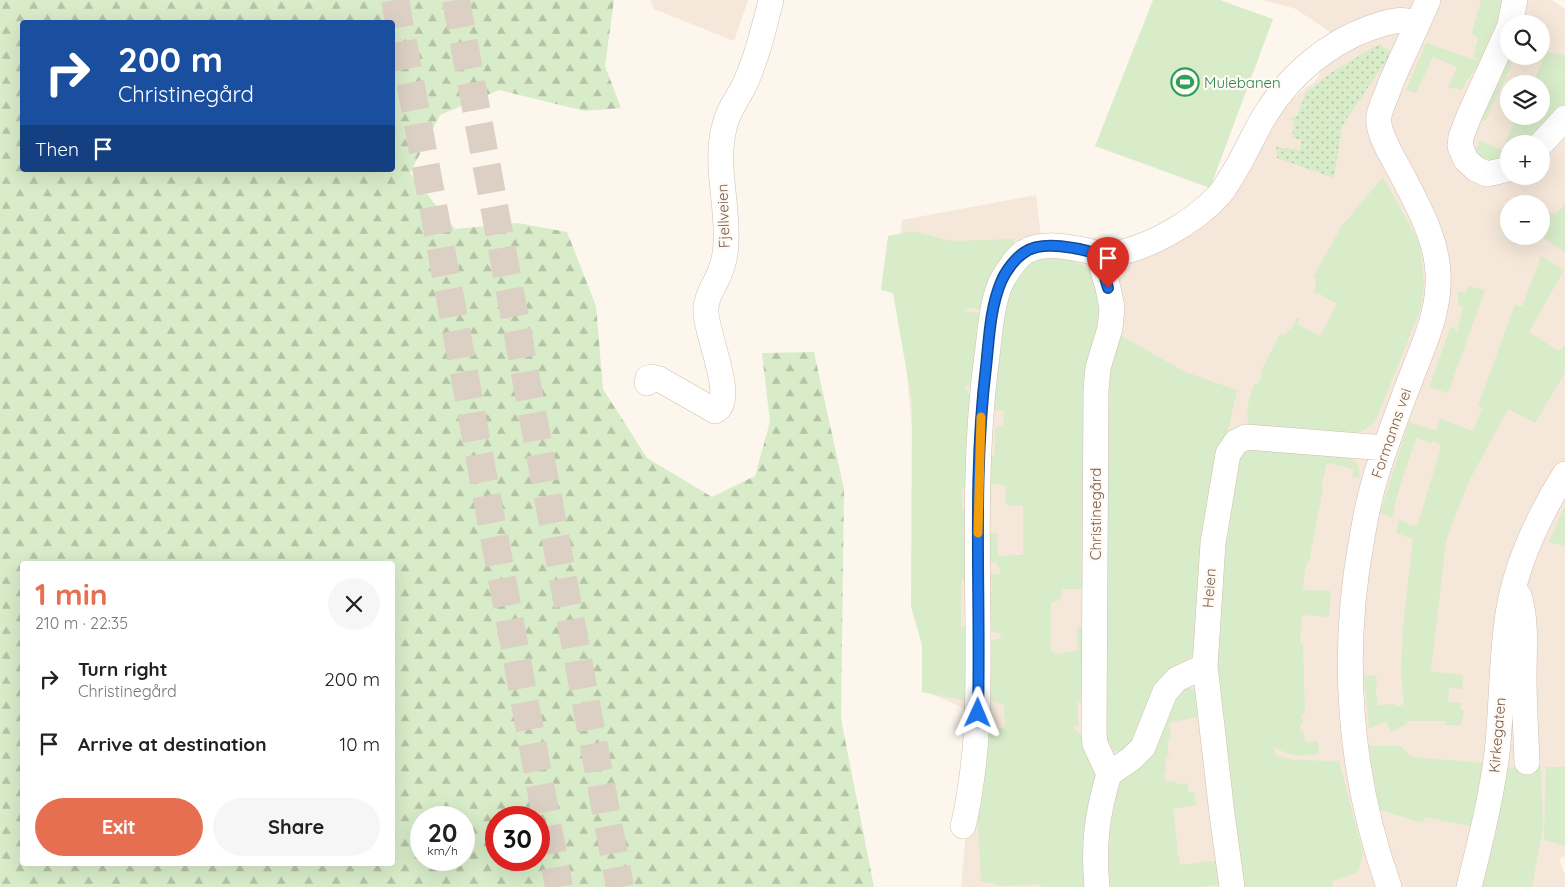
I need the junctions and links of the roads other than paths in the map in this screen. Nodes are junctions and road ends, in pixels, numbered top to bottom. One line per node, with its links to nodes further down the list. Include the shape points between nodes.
1 (771, 0): 11 (street, Fjellveien, via 746,83 728,115 721,143 726,244 724,260 705,309 724,391 723,404 716,411 659,379 648,378)
2 (1428, 0): 5 (street, Formanns vei)
3 (1515, 0): 4 (street)
4 (1513, 15)
5 (1417, 24): 10 (street, via 1404,20 1384,23 1325,51 1275,100 1232,176 1202,212 1152,241 1132,249); 12 (street, Formanns vei, via 1378,117 1387,145 1429,231 1439,284 1430,330)
6 (1500, 48): 9 (street, via 1469,116 1460,146 1466,160 1476,169 1487,174)
7 (1565, 118): 8 (street)
8 (1549, 135)
9 (1500, 172)
10 (1098, 254): 17 (street, Christinegård, via 1112,308 1096,390 1094,733); 18 (street, via 1054,246 1040,246 1025,252 1002,280 995,302 979,447 978,725)
11 (647, 383)
12 (1385, 448): 15 (street, Heien, via 1256,436 1240,438 1236,442 1224,468 1213,542); 21 (street, Formanns vei, via 1368,504 1356,569 1350,667 1359,773 1369,821)
13 (1565, 474): 14 (street, Kirkegaten, via 1537,523)
14 (1515, 581): 16 (street, Kirkegaten, via 1523,608); 22 (street, Kirkegaten, via 1508,614 1495,767 1487,819)
15 (1206, 666): 17 (street, via 1177,679 1165,692 1143,747); 20 (street, Heien)
16 (1527, 762)
17 (1109, 774): 19 (street, via 1097,817)
18 (963, 826)
19 (1097, 887)
20 (1232, 887)
21 (1389, 887)
22 (1469, 887)

